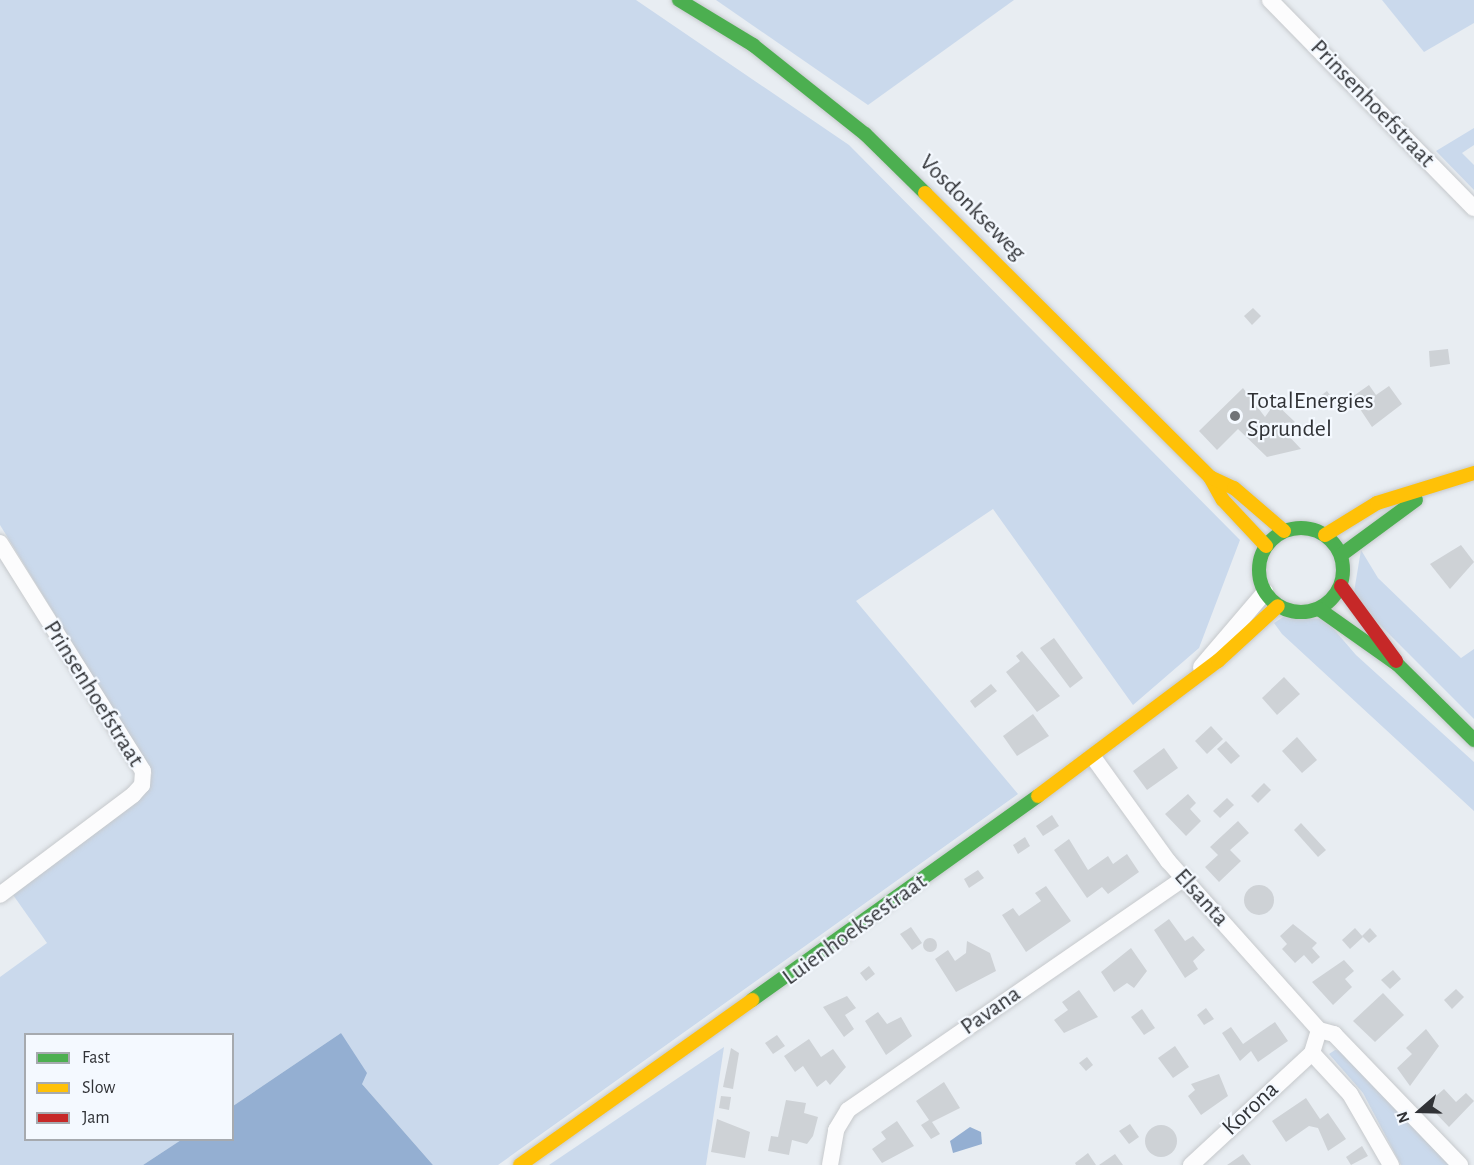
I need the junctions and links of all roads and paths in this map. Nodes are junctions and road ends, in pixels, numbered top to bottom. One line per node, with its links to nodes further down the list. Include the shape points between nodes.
1 (679, 0): 5 (main road, Vosdonkseweg, via 753,45 865,134)
2 (1270, 0): 3 (street, Prinsenhoefstraat)
3 (1474, 208)
4 (1474, 473): 6 (main road)
5 (1210, 477): 7 (main road, Vosdonkseweg, via 1234,488); 10 (main road, Vosdonkseweg, via 1223,500)
6 (1435, 488): 8 (main road, via 1377,503); 11 (main road)
7 (1284, 531): 8 (main road, via 1297,528); 10 (main road)
8 (1325, 535): 11 (main road)
9 (0, 543): 21 (street, Prinsenhoefstraat, via 143,771 142,785 133,795)
10 (1266, 546): 13 (main road, via 1259,569)
11 (1341, 555): 12 (main road)
12 (1341, 586): 15 (main road); 16 (main road)
13 (1264, 592): 14 (main road); 17 (street, Luienhoeksestraat)
14 (1278, 606): 15 (main road, via 1305,613); 17 (main road, Luienhoeksestraat)
15 (1319, 609): 16 (main road)
16 (1398, 665): 18 (main road)
17 (1184, 688): 19 (main road, Luienhoeksestraat)
18 (1474, 740)
19 (1093, 757): 20 (street, Elsanta); 24 (main road, Luienhoeksestraat)
20 (1183, 879): 22 (street, Elsanta); 25 (street, Pavana, via 848,1110 836,1130)
21 (0, 895)
22 (1319, 1030): 23 (street); 28 (street, Elsanta, via 1334,1034)
23 (1312, 1053): 26 (street, Korona); 27 (street, via 1350,1094)
24 (520, 1165)
25 (830, 1165)
26 (1191, 1165)
27 (1390, 1165)
28 (1460, 1165)

